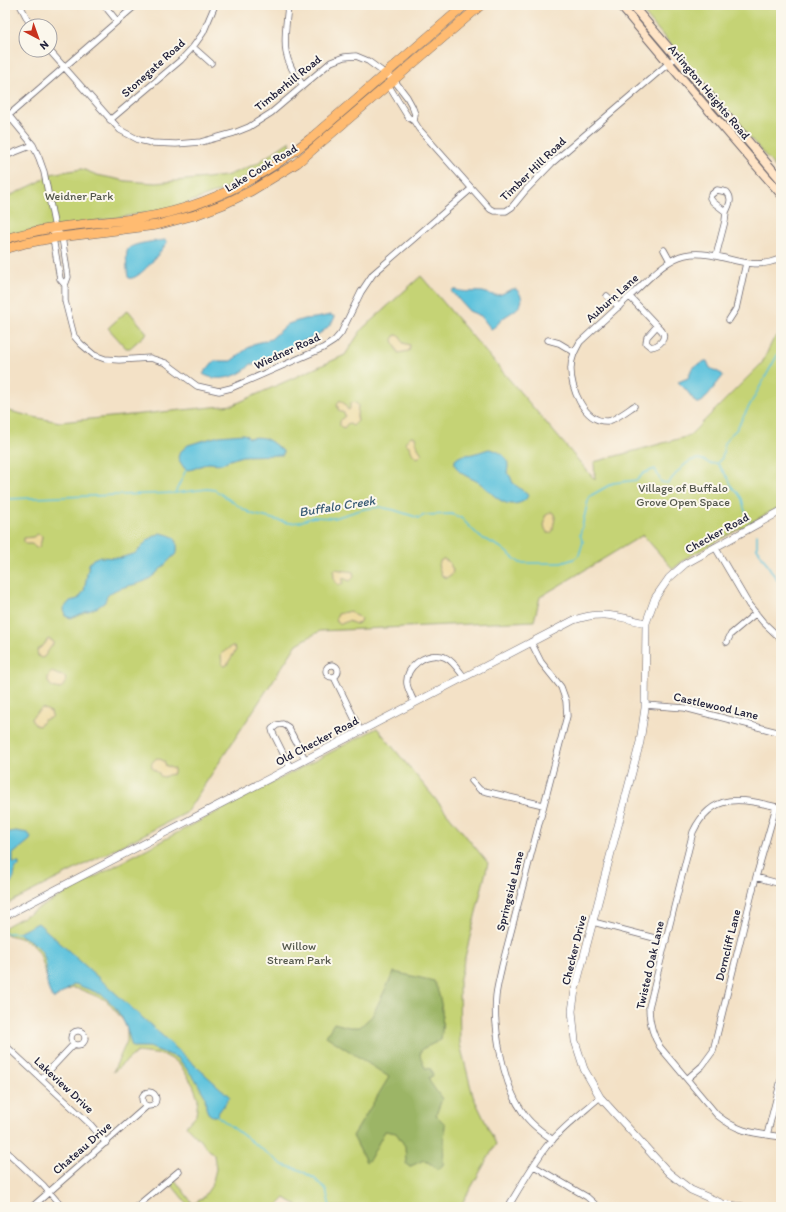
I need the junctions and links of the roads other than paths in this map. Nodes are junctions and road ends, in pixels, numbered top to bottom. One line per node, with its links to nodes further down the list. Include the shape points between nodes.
1 (20, 5): 10 (street)
2 (104, 5): 11 (street)
3 (136, 5): 11 (street)
4 (215, 5): 12 (street, Stonegate Road, via 203,33)
5 (288, 5): 20 (street, via 286,55)
6 (466, 5): 18 (main road, Lake Cook Road)
7 (481, 5): 19 (main road, Lake Cook Road)
8 (620, 5): 16 (main road, Arlington Heights Road)
9 (632, 5): 13 (main road, Arlington Heights Road)
10 (26, 18)
11 (117, 21): 17 (street)
12 (193, 48): 15 (street); 22 (street, Stonegate Road)
13 (676, 57): 16 (street, Timber Hill Road); 26 (main road, Arlington Heights Road)
14 (56, 58): 17 (street, Timberhill Road)
15 (211, 62)
16 (668, 63): 27 (street, Timber Hill Road, via 552,163 506,211 490,209); 28 (main road, Arlington Heights Road)
17 (63, 67): 21 (street); 22 (street, Timberhill Road)
18 (385, 75): 19 (street, Timber Hill Road); 20 (street, Timberhill Road, via 368,61 356,56 344,57 331,62); 30 (main road, Lake Cook Road, via 290,155 237,187 176,210)
19 (391, 82): 23 (street, Timber Hill Road, via 408,117); 23 (street, Timber Hill Road, via 407,97 415,114); 31 (main road, Lake Cook Road, via 297,163 232,201 195,215 157,225)
20 (303, 85): 22 (street, Timberhill Road, via 271,113 249,127 201,142 176,144 139,140 120,130)
21 (7, 113): 24 (street)
22 (110, 120)
23 (414, 121): 27 (street, Timber Hill Road)
24 (33, 145): 25 (street); 30 (street, via 44,172)
25 (5, 156)
26 (781, 180)
27 (471, 189): 39 (street, Wiedner Road, via 373,274 341,333 334,341 323,348 219,391 197,386 166,364 150,358 119,360 94,355 74,336 65,301)
28 (781, 194)
29 (726, 212): 35 (street)
30 (55, 228): 31 (street); 31 (street); 32 (main road, Lake Cook Road)
31 (57, 238): 33 (main road, Lake Cook Road); 39 (street, via 60,279); 39 (street, via 68,277)
32 (5, 239)
33 (5, 249)
34 (664, 250): 37 (street)
35 (716, 256): 37 (street, Auburn Lane, via 694,254); 38 (street, Auburn Lane)
36 (781, 260): 38 (street, Auburn Lane, via 763,264)
37 (670, 261): 41 (street, Auburn Lane)
38 (746, 263): 43 (street, via 736,309)
39 (64, 285)
40 (607, 296): 42 (street)
41 (630, 296): 42 (street, Auburn Lane); 44 (street)
42 (619, 307): 46 (street, Auburn Lane, via 580,342)
43 (729, 320)
44 (657, 326)
45 (548, 340): 46 (street)
46 (574, 352): 47 (street, Auburn Lane, via 570,366 574,392 591,415 602,421 609,421)
47 (634, 406)
48 (781, 511): 49 (street, Checker Road)
49 (714, 547): 50 (street); 51 (street, Checker Road, via 685,564 669,578 655,598)
50 (756, 613): 52 (street); 54 (street, via 731,634)
51 (646, 623): 53 (street, Old Checker Road, via 606,614 586,616); 58 (street, Checker Drive)
52 (781, 639)
53 (531, 642): 55 (street, Old Checker Road); 64 (street, Springside Lane, via 566,701 566,720)
54 (727, 642)
55 (464, 677): 57 (street, Old Checker Road); 57 (street, via 448,659 441,656 424,657 408,675 407,684)
56 (334, 678): 59 (street)
57 (414, 702): 59 (street, Old Checker Road)
58 (645, 705): 60 (street, Castlewood Lane, via 685,708); 69 (street, Checker Drive, via 640,742)
59 (360, 730): 61 (street, Old Checker Road)
60 (781, 733)
61 (305, 759): 62 (street, Old Checker Road); 62 (street, via 288,727 278,724 272,729 273,733)
62 (290, 767): 68 (street, Old Checker Road)
63 (472, 781): 64 (street, via 480,790)
64 (543, 805): 80 (street, Springside Lane, via 502,966 496,996 496,1021 504,1069 515,1101 530,1121)
65 (778, 808): 66 (street, Dorncliff Lane); 70 (street, Twisted Oak Lane, via 749,800 737,800 715,806 705,813 694,832)
66 (756, 877): 67 (street); 74 (street, Dorncliff Lane, via 712,1052 702,1066)
67 (781, 884)
68 (5, 916)
69 (593, 922): 70 (street); 76 (street, Checker Drive, via 572,1011 576,1041 584,1069)
70 (666, 941): 74 (street, Twisted Oak Lane, via 649,1007 649,1021 660,1047)
71 (74, 1044): 73 (street)
72 (5, 1045): 73 (street, Lakeview Drive)
73 (42, 1078): 81 (street, Lakeview Drive)
74 (687, 1079): 78 (street, Twisted Oak Lane, via 727,1123 740,1130)
75 (781, 1080): 78 (street)
76 (600, 1097): 80 (street); 91 (street, Checker Drive, via 669,1173 691,1190 723,1204)
77 (147, 1106): 81 (street, Chateau Drive)
78 (767, 1135): 79 (street, Twisted Oak Lane)
79 (781, 1137)
80 (553, 1140): 83 (street)
81 (106, 1143): 85 (street, Chateau Drive)
82 (5, 1150): 85 (street)
83 (534, 1166): 89 (street); 90 (street, via 587,1197)
84 (179, 1171): 88 (street)
85 (49, 1192): 86 (street, Chateau Drive); 87 (street)
86 (32, 1207)
87 (62, 1207)
88 (136, 1207)
89 (508, 1207)
90 (598, 1207)
91 (744, 1207)

